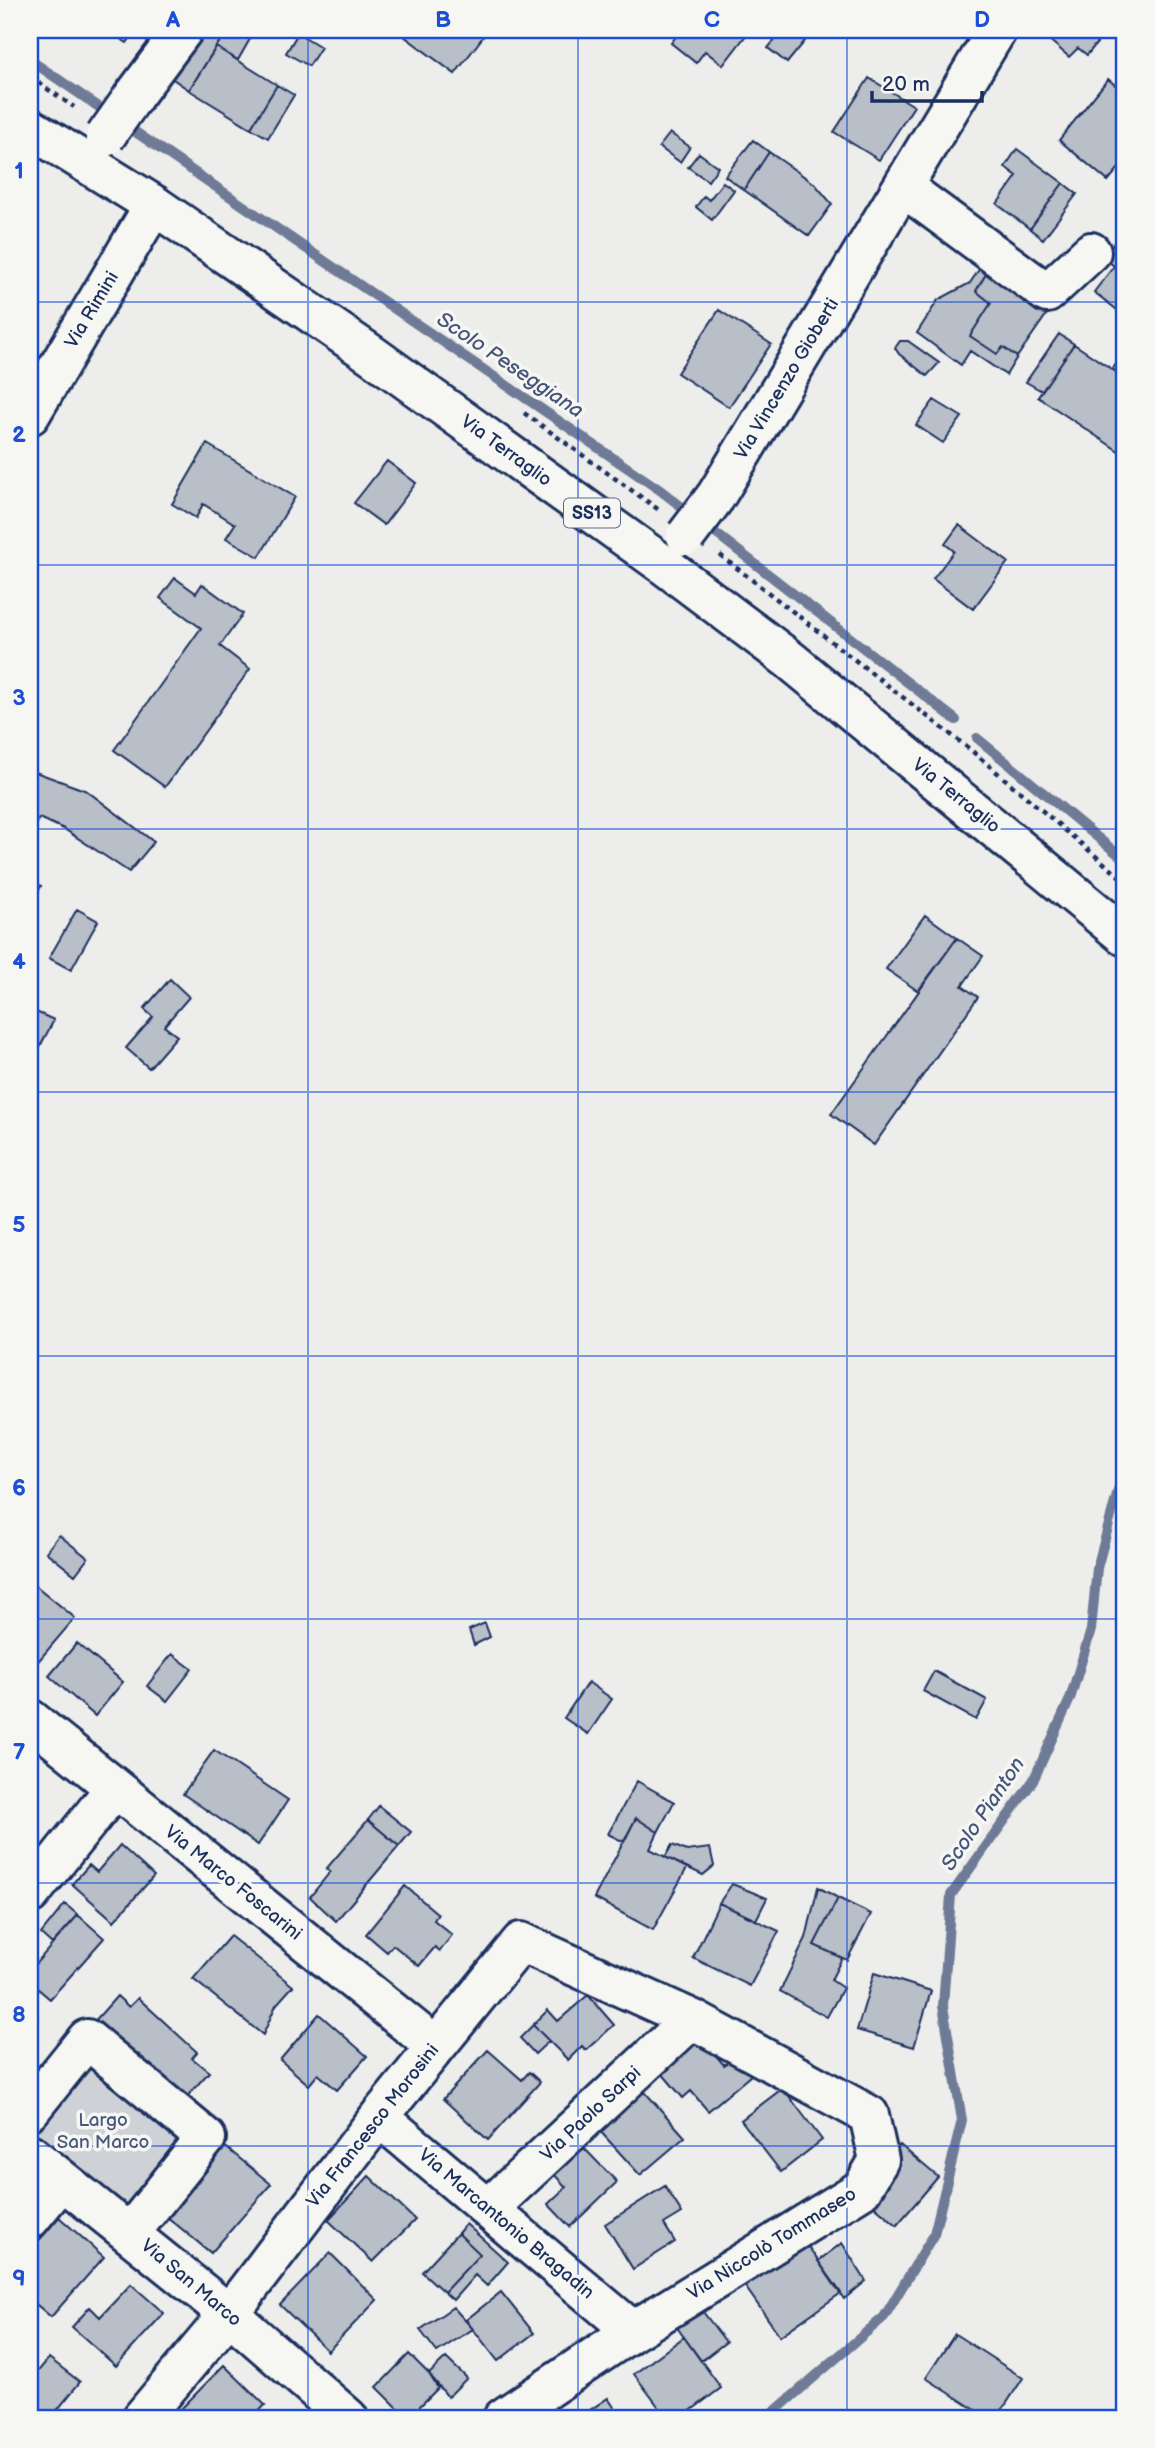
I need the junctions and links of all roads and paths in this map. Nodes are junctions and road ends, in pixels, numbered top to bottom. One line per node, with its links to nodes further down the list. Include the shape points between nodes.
1 (183, 30): 4 (street, bridge)
2 (997, 30): 5 (street, Via Vincenzo Gioberti)
3 (30, 128): 4 (street, Via Terraglio / SS13)
4 (96, 150): 6 (street, Via Terraglio / SS13)
5 (903, 187): 7 (street, via 1047,293); 9 (street, Via Vincenzo Gioberti, bridge, via 716,496)
6 (154, 205): 8 (street, Via Rimini); 9 (street, Via Terraglio / SS13, via 372,355)
7 (1091, 252)
8 (30, 415)
9 (675, 551): 10 (street, Via Terraglio / SS13, via 790,660)
10 (1125, 936)
11 (30, 1720): 12 (street, Via Marco Foscarini)
12 (115, 1788): 13 (street); 16 (street, Via Marco Foscarini)
13 (30, 1894)
14 (521, 1941): 15 (street, Via Niccolò Tommaseo); 16 (street, Via Francesco Morosini)
15 (692, 2019): 21 (street, Via Paolo Sarpi); 25 (street, Via Niccolò Tommaseo, via 869,2115 879,2160 862,2189)
16 (435, 2046): 18 (street, Via Francesco Morosini)
17 (30, 2110): 23 (street, via 87,2039 206,2138)
18 (379, 2117): 21 (street, Via Marcantonio Bragadin); 24 (street, Via Francesco Morosini)
19 (30, 2154): 20 (street, Via San Marco)
20 (62, 2180): 22 (street); 23 (street, Via San Marco)
21 (489, 2208): 25 (street, Via Marcantonio Bragadin)
22 (30, 2219)
23 (130, 2233): 24 (street, Via San Marco)
24 (229, 2314): 26 (street, Via Francesco Morosini); 27 (street, Via San Marco)
25 (633, 2331): 28 (street, Via Niccolò Tommaseo)
26 (142, 2418)
27 (348, 2418)
28 (503, 2418)

